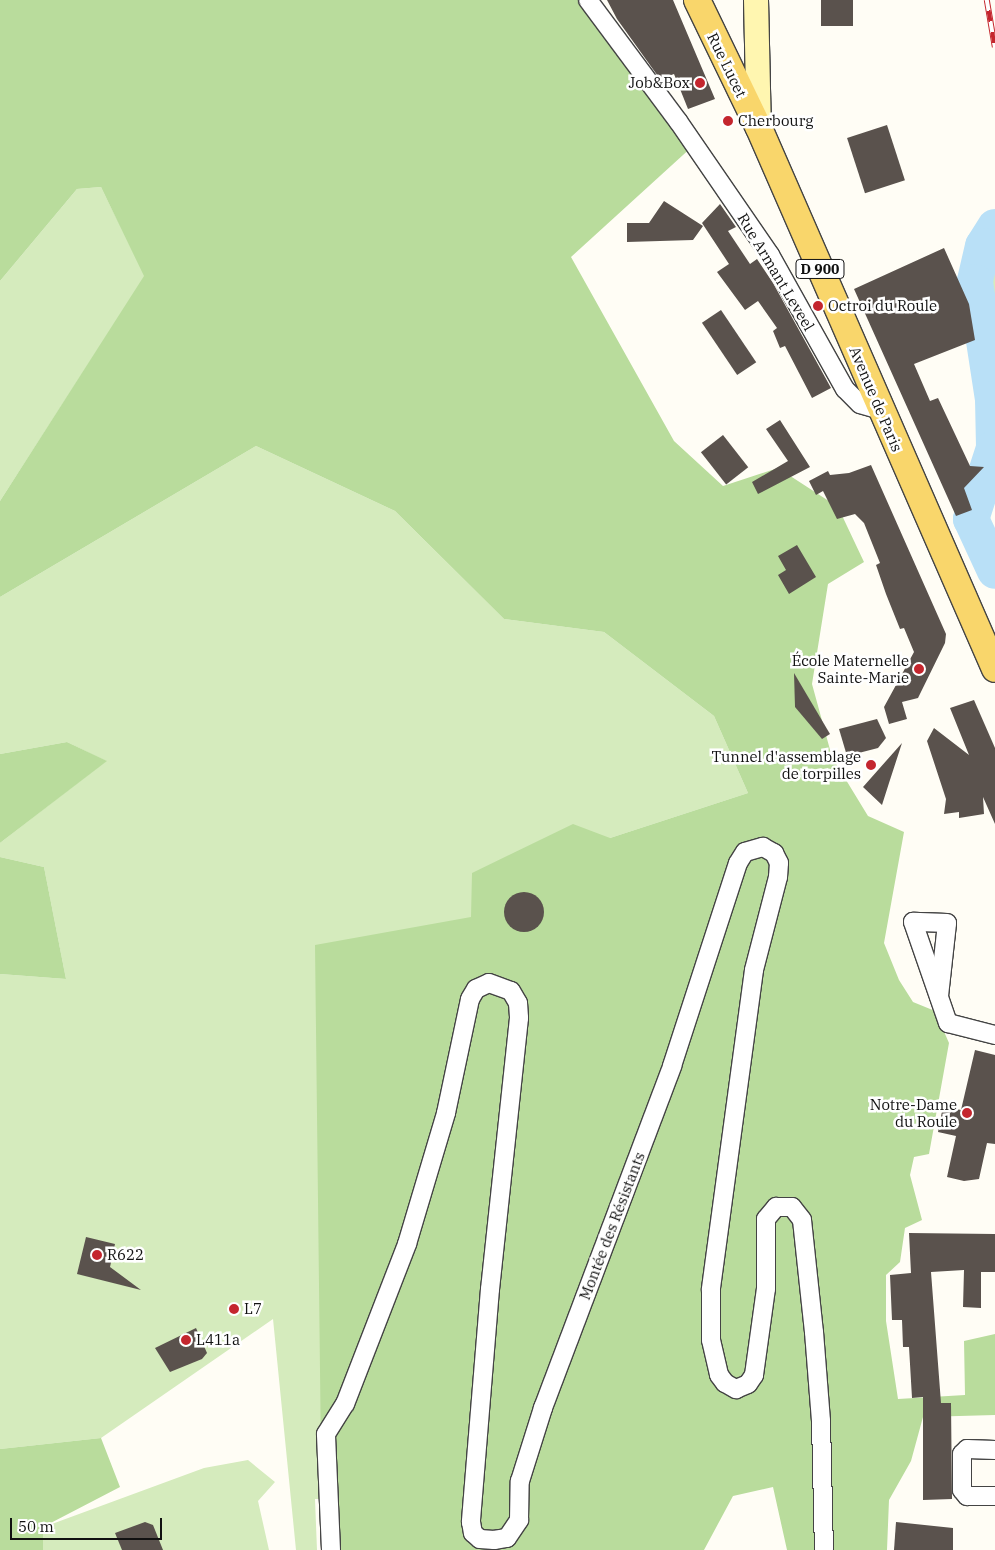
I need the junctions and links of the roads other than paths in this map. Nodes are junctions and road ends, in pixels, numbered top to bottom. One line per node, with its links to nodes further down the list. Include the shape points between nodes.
1 (588, 0): 5 (street, Rue Armant Leveel, via 678,121 770,255 845,389 860,404)
2 (697, 0): 4 (main road, Rue Lucet)
3 (756, 0): 4 (main road, D 900)
4 (759, 128): 5 (main road, Avenue de Paris / D 900)
5 (881, 410): 6 (main road, Avenue de Paris / D 900)
6 (995, 669)
7 (939, 996): 8 (street, via 948,1023)
8 (995, 1035)
9 (995, 1450): 10 (street, via 967,1449 962,1454 962,1490 967,1496)
10 (995, 1496)
11 (331, 1550): 12 (street, Montée des Résistants, via 326,1434 345,1404 407,1244 446,1113 470,1000 476,989 489,983 511,991 518,1003 519,1018 490,1288 470,1522 473,1533 480,1539 494,1540 507,1538 519,1520 520,1481 543,1408 672,1066 738,863 745,852 763,848 774,853 779,863 778,877 754,970 711,1290 711,1340 719,1375 725,1383 736,1389 748,1384 754,1375 766,1290 766,1219 776,1207 792,1207 802,1220 814,1332 821,1421)
12 (824, 1550)

